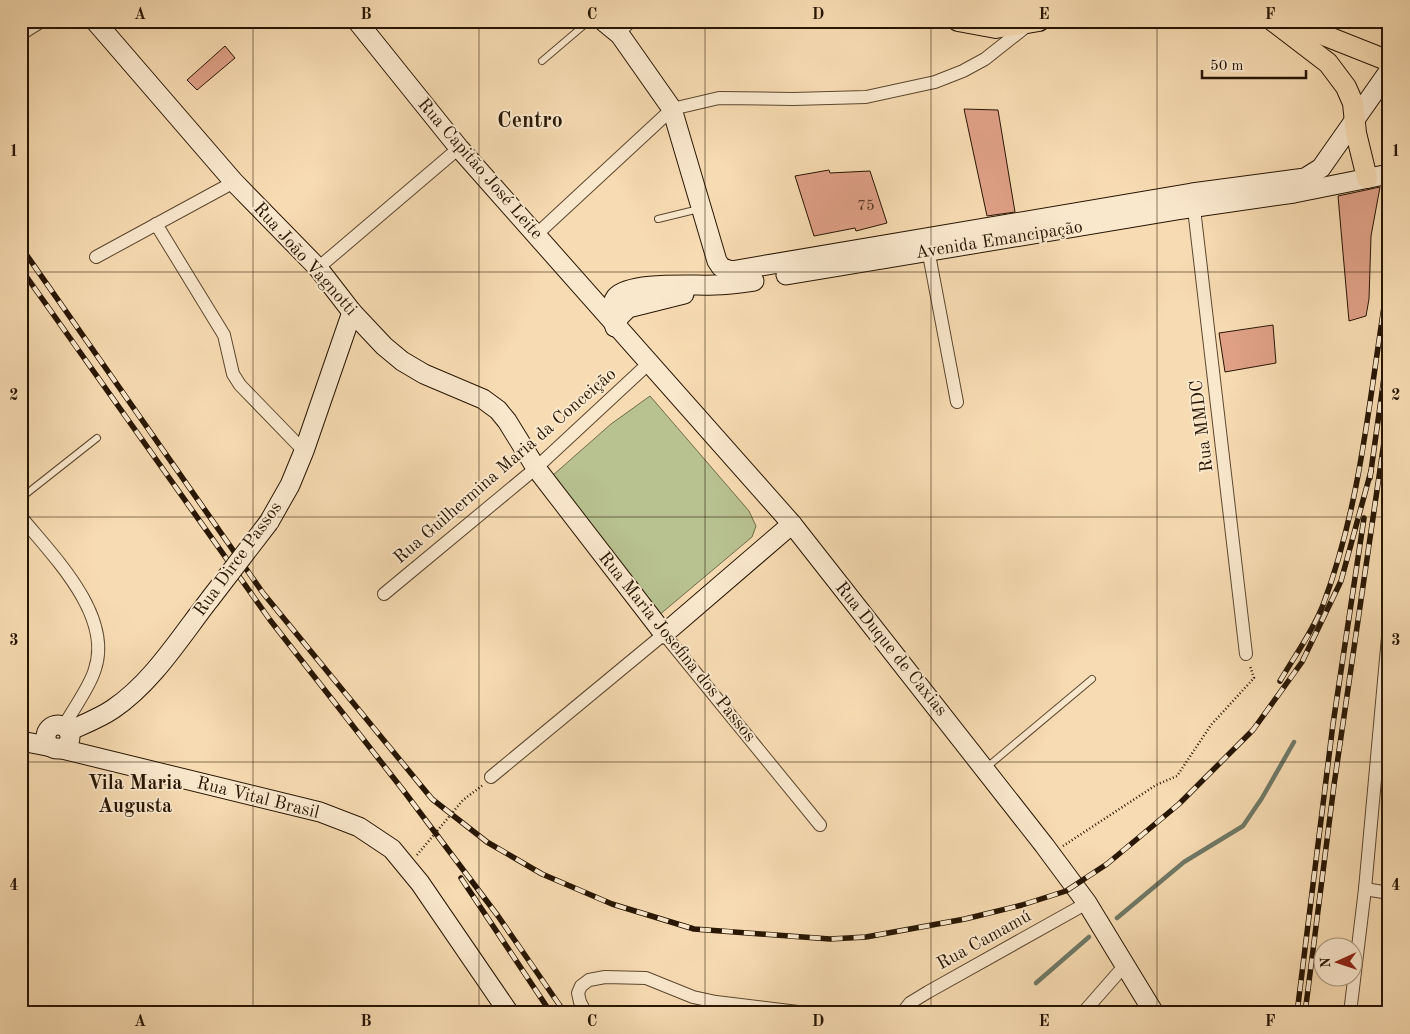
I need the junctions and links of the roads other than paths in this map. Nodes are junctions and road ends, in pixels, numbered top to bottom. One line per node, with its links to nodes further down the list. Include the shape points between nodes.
1 (42, 21): 11 (street)
2 (95, 21): 23 (main road, Rua João Vagnotti)
3 (357, 21): 20 (main road, Rua Capitão José Leite)
4 (589, 21): 15 (lane)
5 (603, 21): 12 (main road)
6 (635, 21): 12 (lane)
7 (958, 21): 10 (main road, via 996,28)
8 (1273, 21): 19 (main road, via 1338,74 1354,104)
9 (1288, 21): 14 (main road)
10 (1034, 23): 18 (street, via 985,58 935,82 866,97 719,98)
11 (21, 34)
12 (620, 36): 18 (main road)
13 (1389, 43): 14 (main road)
14 (1367, 53): 16 (main road)
15 (542, 60)
16 (1389, 60)
17 (1389, 71): 19 (main road)
18 (672, 109): 25 (main road); 28 (street)
19 (1356, 118): 22 (main road, via 1356,133); 24 (main road, Avenida Emancipação, via 1321,168 1305,178)
20 (459, 148): 28 (main road, Rua Capitão José Leite); 32 (street)
21 (1389, 174): 22 (main road, Avenida Emancipação)
22 (1367, 178): 24 (main road, Avenida Emancipação, via 1300,192)
23 (234, 182): 27 (street); 32 (main road, Rua João Vagnotti)
24 (1193, 200): 29 (main road, Avenida Emancipação); 50 (street, Rua MMDC)
25 (702, 208): 26 (lane); 31 (main road)
26 (658, 219)
27 (156, 224): 30 (street); 42 (street, via 224,335 232,374)
28 (537, 234): 35 (main road, Rua Capitão José Leite)
29 (927, 244): 31 (main road, Avenida Emancipação, via 739,271 725,270); 33 (main road, Avenida Emancipação); 40 (street)
30 (96, 257)
31 (716, 261): 34 (main road, via 706,275)
32 (318, 268): 37 (main road, Rua João Vagnotti)
33 (717, 285): 34 (main road, Avenida Emancipação); 38 (main road, via 628,308)
34 (655, 286): 36 (main road, Avenida Emancipação, via 621,293)
35 (588, 294): 36 (main road, Rua Capitão José Leite); 38 (main road, Rua Duque de Caxias)
36 (613, 303): 38 (main road)
37 (352, 312): 42 (main road, Rua Dirce Passos); 43 (main road, Rua João Vagnotti, via 402,361 482,399 498,410)
38 (615, 327): 39 (main road, Rua Duque de Caxias)
39 (648, 364): 43 (street, Rua Guilhermina Maria da Conceição); 46 (main road, Rua Duque de Caxias)
40 (957, 402)
41 (97, 438): 44 (lane)
42 (304, 451): 53 (main road, Rua Dirce Passos, bridge, via 269,522 132,694 113,709)
43 (536, 468): 47 (street, Rua Guilhermina Maria da Conceição); 49 (main road, Rua Maria Josefina dos Passos)
44 (21, 498)
45 (21, 517): 53 (street, via 78,589 94,619 100,645 95,670)
46 (792, 524): 49 (main road); 55 (main road, Rua Duque de Caxias)
47 (384, 594)
48 (1389, 626): 58 (street)
49 (664, 634): 56 (street); 57 (street, Rua Maria Josefina dos Passos)
50 (1246, 654)
51 (1092, 679): 55 (lane)
52 (21, 736): 53 (main road, Rua Vital Brasil)
53 (60, 737): 54 (main road, Rua Vital Brasil); 62 (main road, Rua Vital Brasil, via 98,759 320,812 359,827 392,849 414,876)
54 (21, 741)
55 (986, 768): 60 (main road, Rua Duque de Caxias)
56 (491, 777)
57 (820, 825)
58 (1365, 889): 59 (street); 68 (street)
59 (1389, 893)
60 (1087, 903): 61 (main road, Rua Duque de Caxias); 65 (street, Rua Camamú, via 928,992 910,1003)
61 (1124, 965): 66 (street); 67 (main road, Rua Duque de Caxias)
62 (509, 1013)
63 (586, 1013): 64 (street, via 578,993 581,986 596,977 646,978 693,997)
64 (806, 1013)
65 (902, 1013)
66 (1084, 1013)
67 (1154, 1013)
68 (1350, 1013)

